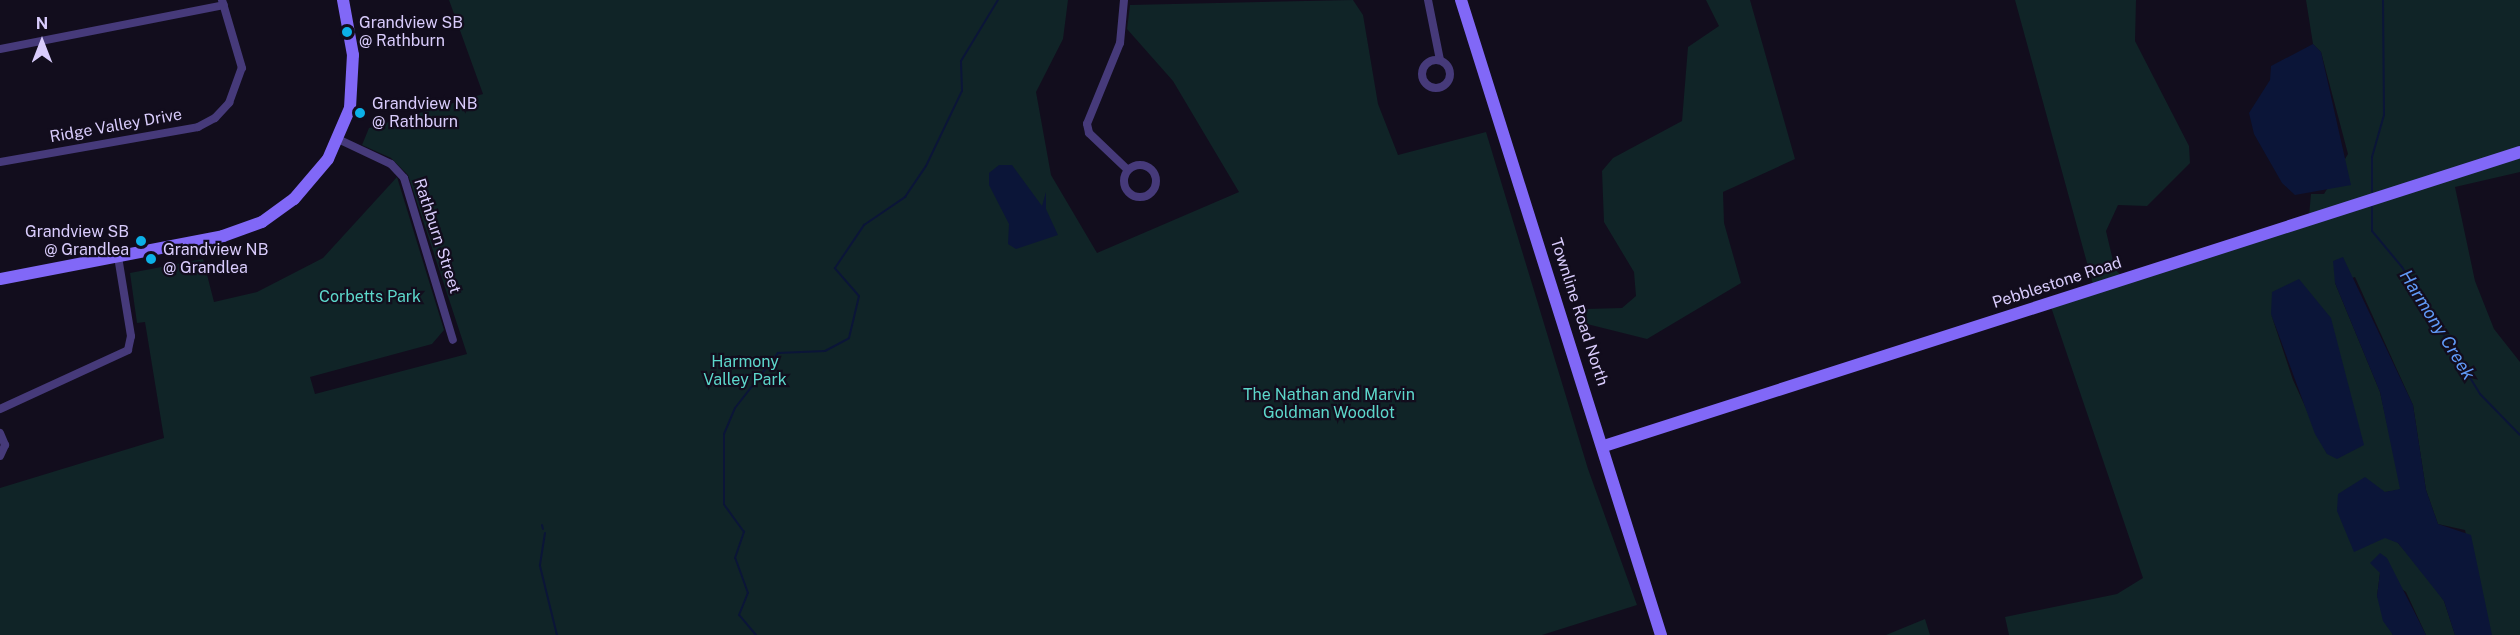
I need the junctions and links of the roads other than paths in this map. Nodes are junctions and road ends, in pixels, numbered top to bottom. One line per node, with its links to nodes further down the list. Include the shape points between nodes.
1 (343, 0): 8 (street, via 355,80)
2 (1124, 0): 11 (street, via 1120,43 1087,124 1089,133)
3 (1428, 0): 7 (street)
4 (1461, 0): 17 (street, Townline Road North)
5 (223, 2): 6 (street); 10 (street, Ridge Valley Drive, via 242,68 229,103 215,118 198,127)
6 (0, 49)
7 (1440, 60)
8 (340, 140): 12 (street, via 308,187 262,222 223,236); 14 (street, Rathburn Street, via 391,164 404,178)
9 (2520, 152): 17 (street, Pebblestone Road)
10 (0, 162)
11 (1127, 169)
12 (118, 257): 13 (street); 15 (street, via 131,336 128,350)
13 (0, 279)
14 (453, 340)
15 (0, 409)
16 (0, 433): 18 (street, via 5,446)
17 (1604, 446): 19 (street, Townline Road North)
18 (0, 456)
19 (1661, 635)

